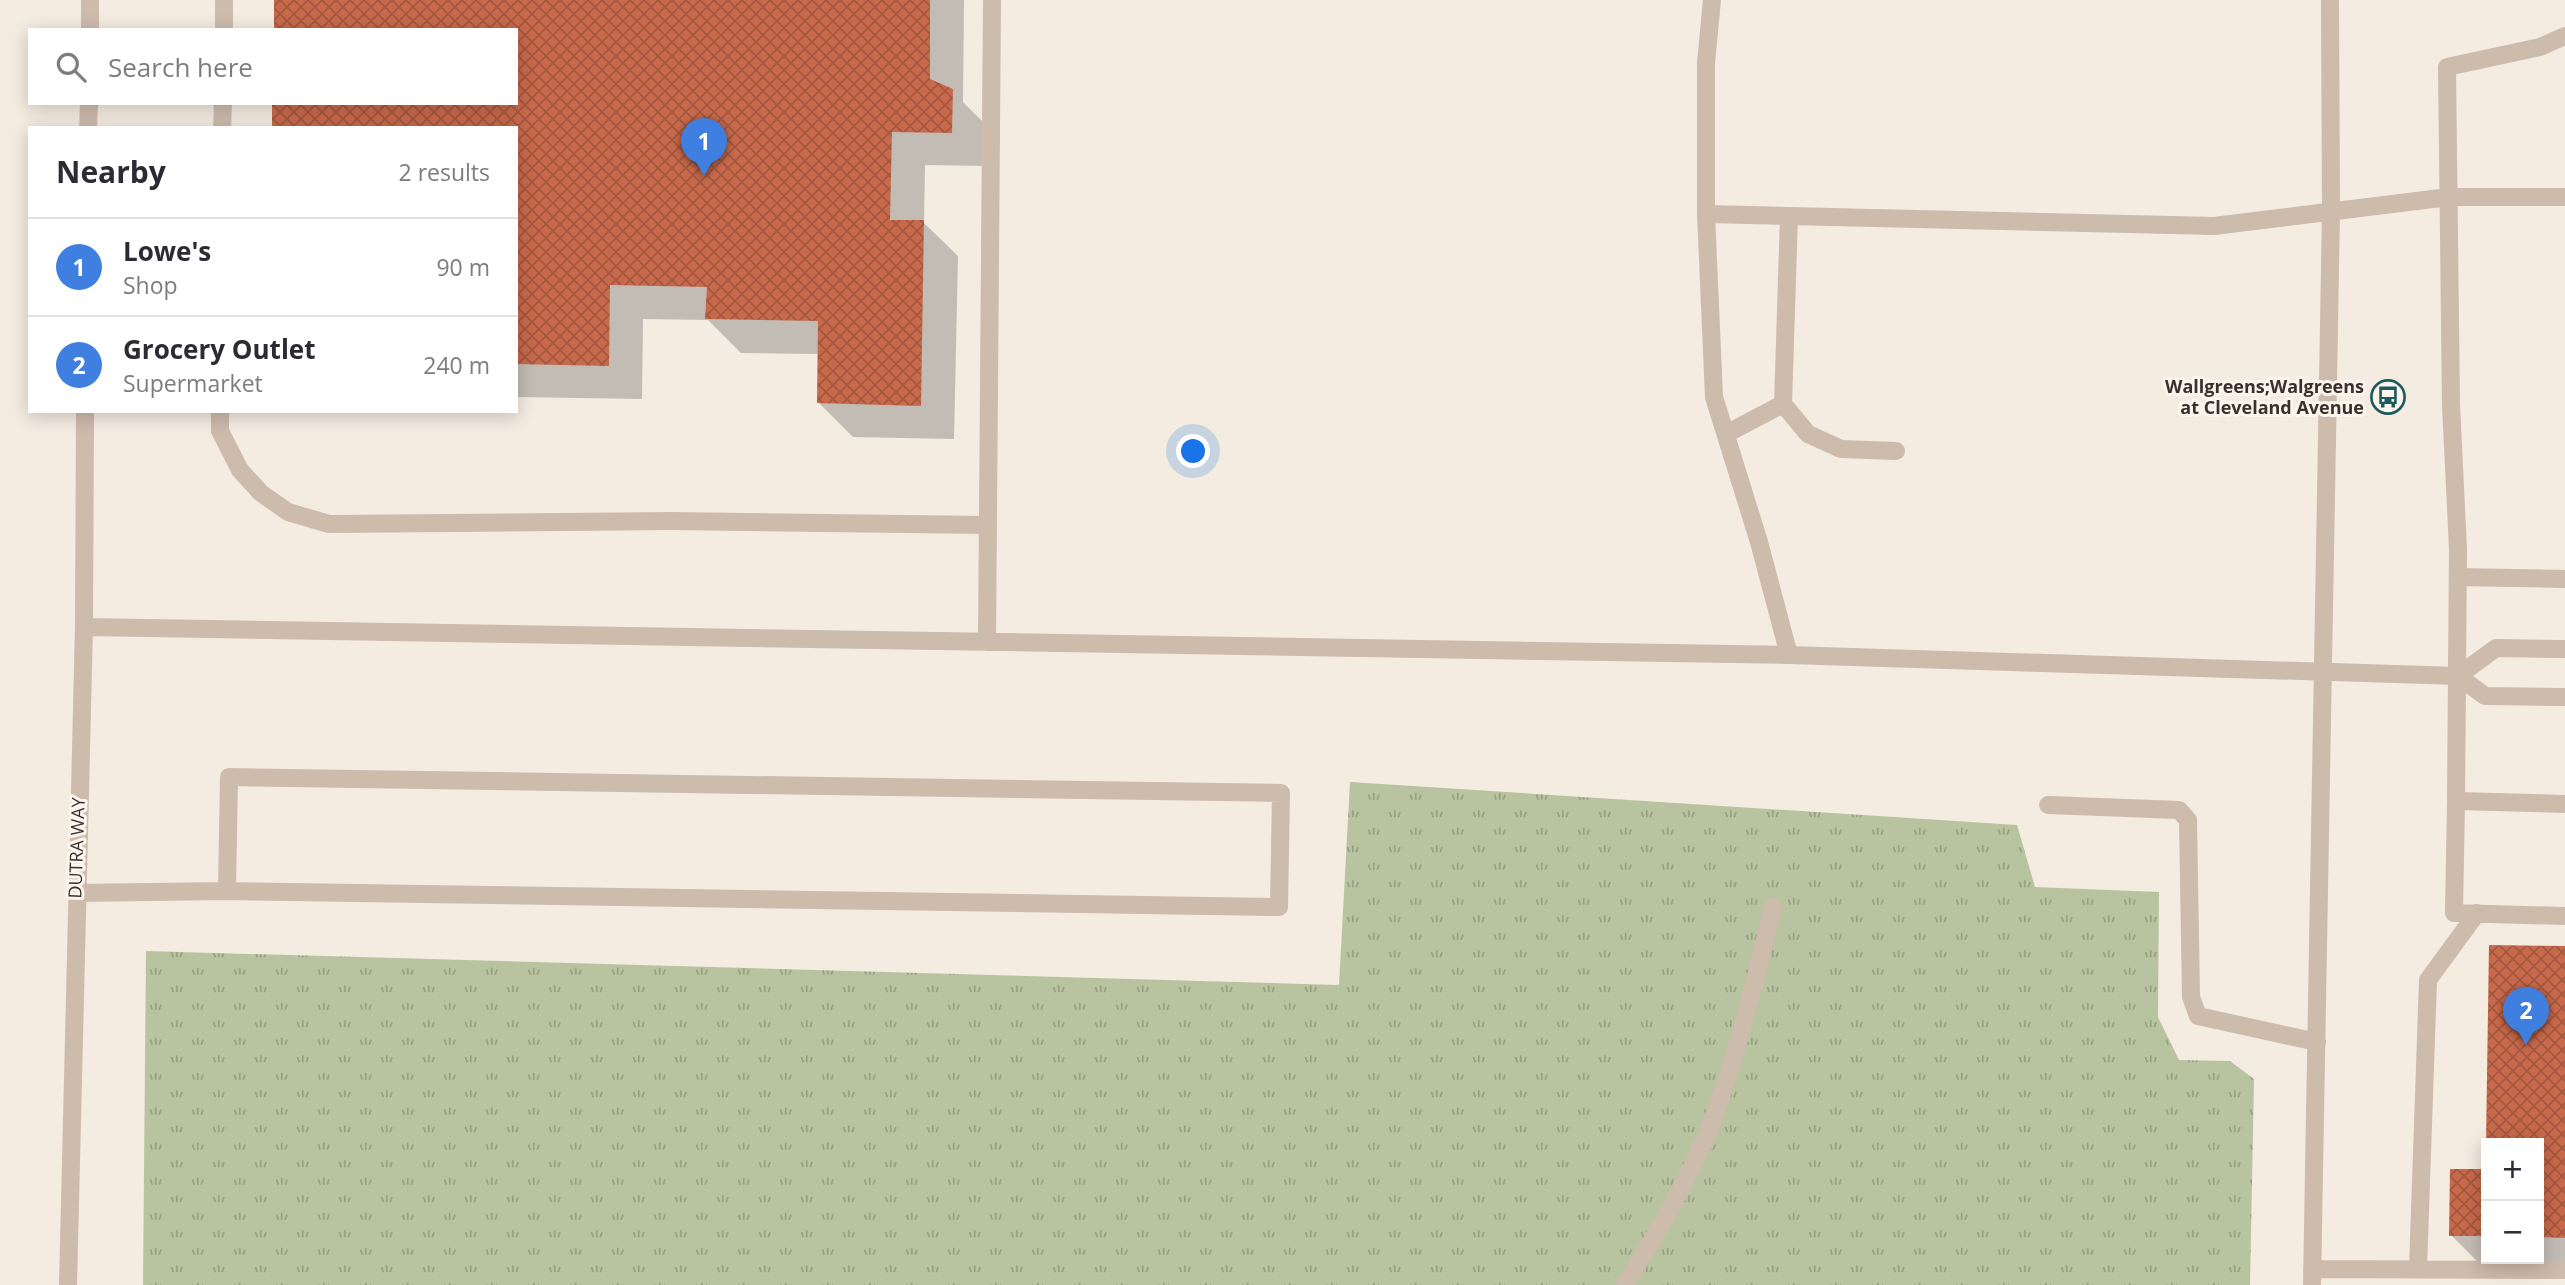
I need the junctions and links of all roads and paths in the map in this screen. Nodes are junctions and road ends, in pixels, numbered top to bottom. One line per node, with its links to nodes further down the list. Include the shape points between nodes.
1 (90, 0): 6 (street)
2 (224, 0): 7 (street)
3 (992, 0): 23 (street)
4 (1712, 0): 16 (street, via 1706,64)
5 (2330, 0): 15 (street)
6 (90, 28)
7 (224, 28)
8 (2565, 36): 14 (street, via 2540,47 2448,67)
9 (89, 105): 11 (street)
10 (223, 105): 12 (street)
11 (88, 126)
12 (222, 126)
13 (2565, 197): 14 (street)
14 (2449, 198): 15 (street); 24 (street)
15 (2331, 212): 17 (street, via 2214,226); 30 (street)
16 (1706, 214): 17 (street); 21 (street, via 1714,397)
17 (1789, 216): 18 (street)
18 (1783, 404): 21 (street); 22 (street, via 1808,435 1842,449)
19 (85, 413): 26 (street, DUTRA WAY)
20 (220, 413): 23 (street, via 220,432 240,470 261,493 289,512 329,524 671,521)
21 (1726, 434): 29 (street)
22 (1896, 451)
23 (988, 525): 27 (street)
24 (2458, 577): 25 (street); 31 (street)
25 (2565, 579)
26 (83, 627): 27 (street); 37 (street, DUTRA WAY)
27 (987, 642): 29 (street)
28 (2565, 649): 31 (street, via 2496,648)
29 (1789, 655): 30 (street)
30 (2324, 671): 31 (street); 41 (street)
31 (2458, 676): 32 (street, via 2485,695); 33 (street)
32 (2565, 697)
33 (2456, 801): 35 (street); 39 (street, via 2454,913)
34 (2048, 804): 41 (street, via 2179,810 2188,820 2191,998 2199,1016)
35 (2565, 804)
36 (227, 891): 36 (street, via 229,777 1281,793 1279,907); 37 (street)
37 (76, 893): 46 (street, DUTRA WAY)
38 (1773, 907): 47 (street, via 1711,1125 1665,1220)
39 (2477, 913): 40 (street); 42 (street, via 2428,980)
40 (2565, 916)
41 (2317, 1042): 44 (street)
42 (2418, 1269): 44 (street); 45 (street)
43 (2565, 1270): 45 (street)
44 (2312, 1277)
45 (2451, 1277)
46 (68, 1285)
47 (1625, 1285)

